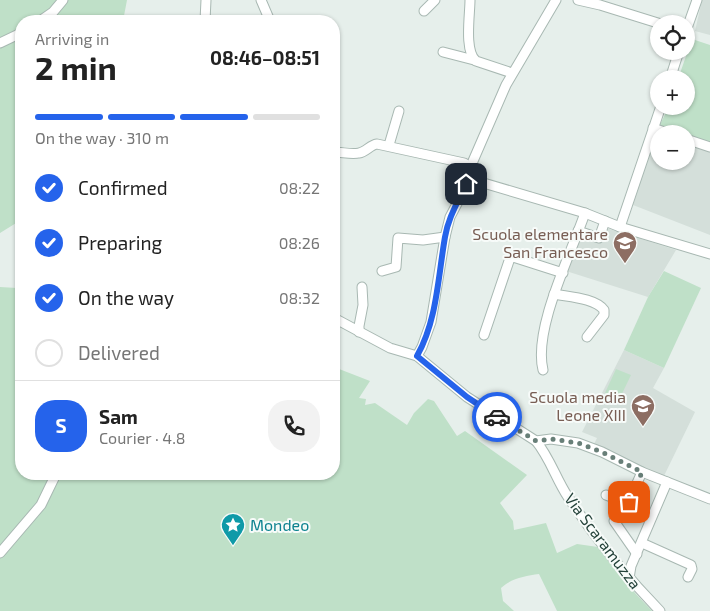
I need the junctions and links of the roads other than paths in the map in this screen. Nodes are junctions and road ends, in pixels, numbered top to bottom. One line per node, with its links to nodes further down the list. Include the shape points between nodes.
1 (63, 0): 10 (street)
2 (206, 0): 11 (street)
3 (261, 0): 12 (street)
4 (435, 0): 9 (street)
5 (470, 0): 18 (street, via 469,47)
6 (556, 0): 19 (street)
7 (578, 0): 14 (street)
8 (697, 0): 13 (street)
9 (424, 11)
10 (49, 15)
11 (205, 15)
12 (267, 15)
13 (692, 15)
14 (650, 21)
15 (15, 36): 16 (street)
16 (0, 43)
17 (443, 52): 18 (street)
18 (474, 60): 19 (street)
19 (512, 73): 26 (street)
20 (399, 111): 23 (street)
21 (650, 137): 30 (street)
22 (695, 142): 24 (street)
23 (389, 145): 25 (street, via 374,144 357,154); 26 (street)
24 (710, 147)
25 (340, 153)
26 (471, 166): 27 (street)
27 (470, 179): 28 (street); 32 (street, via 450,217)
28 (585, 213): 29 (street); 31 (street)
29 (606, 221): 30 (street); 31 (street, via 599,238)
30 (620, 227): 33 (street)
31 (578, 231): 35 (street)
32 (445, 237): 34 (street, via 423,240 398,238 396,267); 42 (street, via 430,322)
33 (710, 254)
34 (382, 270)
35 (562, 273): 37 (street); 40 (street, via 510,258)
36 (362, 287): 39 (street)
37 (554, 294): 41 (street, via 601,306 604,315); 43 (street, via 545,325 541,357)
38 (340, 321): 39 (street)
39 (359, 332): 42 (street, via 390,348)
40 (484, 335)
41 (586, 336)
42 (417, 356): 44 (street, via 467,397)
43 (543, 370)
44 (536, 441): 45 (street, via 551,439 578,443); 55 (street, Via Scaramuzza, via 567,495)
45 (642, 472): 47 (street); 48 (street, via 628,503)
46 (53, 480): 52 (street, via 41,505)
47 (667, 482): 49 (street); 51 (street)
48 (606, 495)
49 (710, 499)
50 (614, 521): 53 (street)
51 (642, 543): 53 (street); 54 (street, via 691,565)
52 (0, 553)
53 (637, 554): 55 (street)
54 (688, 577)
55 (629, 578): 56 (street, Via Scaramuzza)
56 (660, 611)

